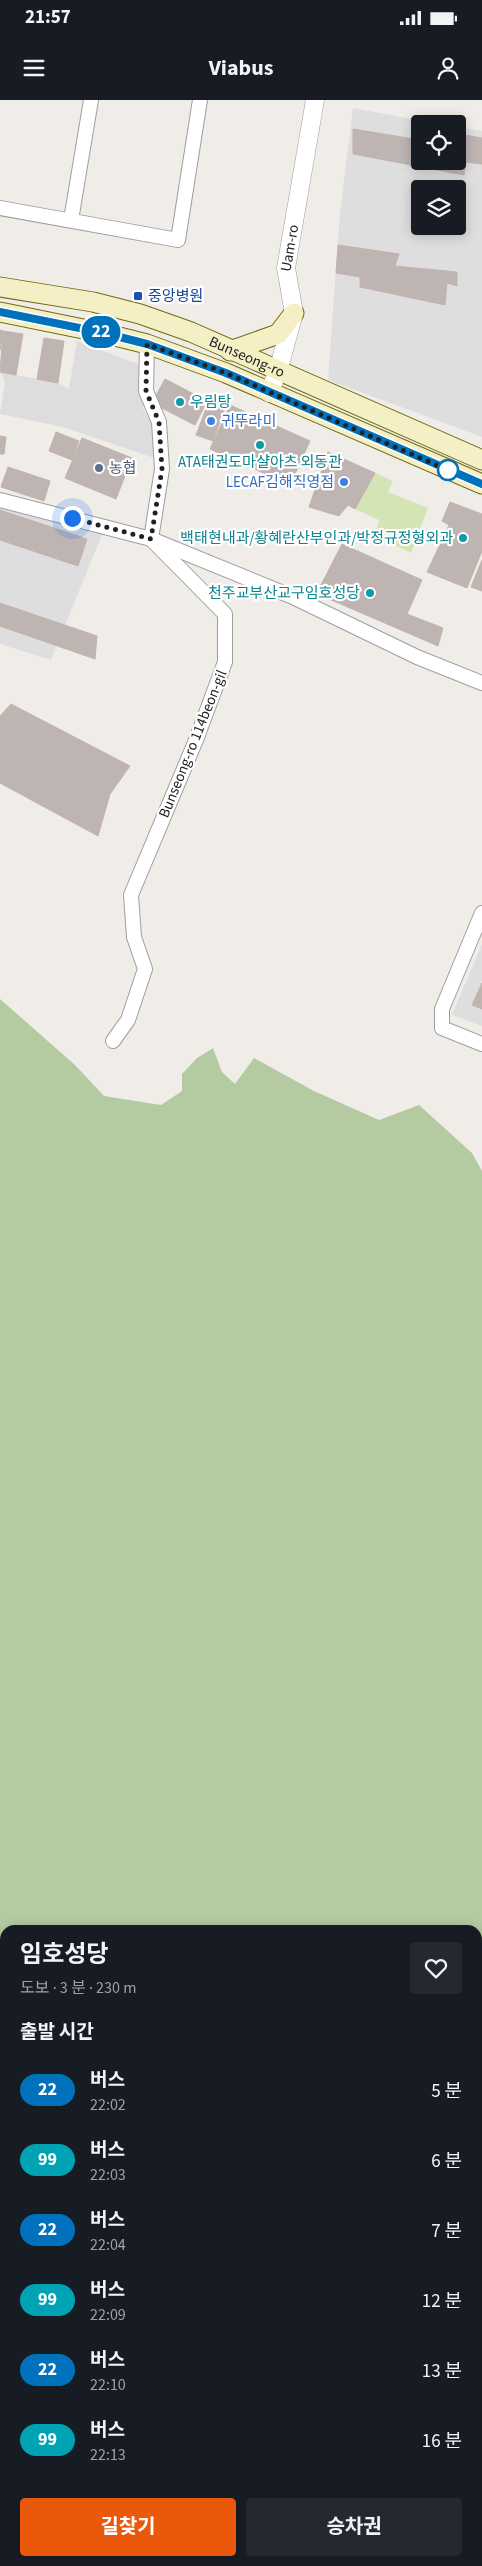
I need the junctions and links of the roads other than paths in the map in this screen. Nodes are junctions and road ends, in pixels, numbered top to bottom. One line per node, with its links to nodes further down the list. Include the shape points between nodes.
1 (91, 100): 5 (street)
2 (200, 100): 5 (street, via 178,240)
3 (315, 100): 8 (street, Uam-ro, via 286,268)
4 (0, 208): 5 (street)
5 (71, 220)
6 (0, 287): 10 (main road, Bunseong-ro, via 93,302 140,314 191,332)
7 (0, 312): 9 (main road, Bunseong-ro)
8 (294, 313): 10 (main road, via 278,334); 11 (street, Uam-ro)
9 (147, 344): 12 (main road, Bunseong-ro, via 226,373); 16 (street, via 146,391 159,422 162,469)
10 (230, 351): 11 (main road, Bunseong-ro)
11 (278, 370): 12 (street, Uam-ro); 13 (main road, Bunseong-ro)
12 (269, 393): 14 (main road, Bunseong-ro)
13 (482, 460)
14 (482, 484)
15 (0, 500): 16 (street)
16 (151, 539): 17 (street, via 293,597 417,657); 19 (street, Bunseong-ro 114beon-gil, via 225,614 225,662 131,895 134,937 145,969 128,1020)
17 (482, 683)
18 (482, 913): 20 (street, via 442,1009 442,1028)
19 (113, 1041)
20 (482, 1044)

